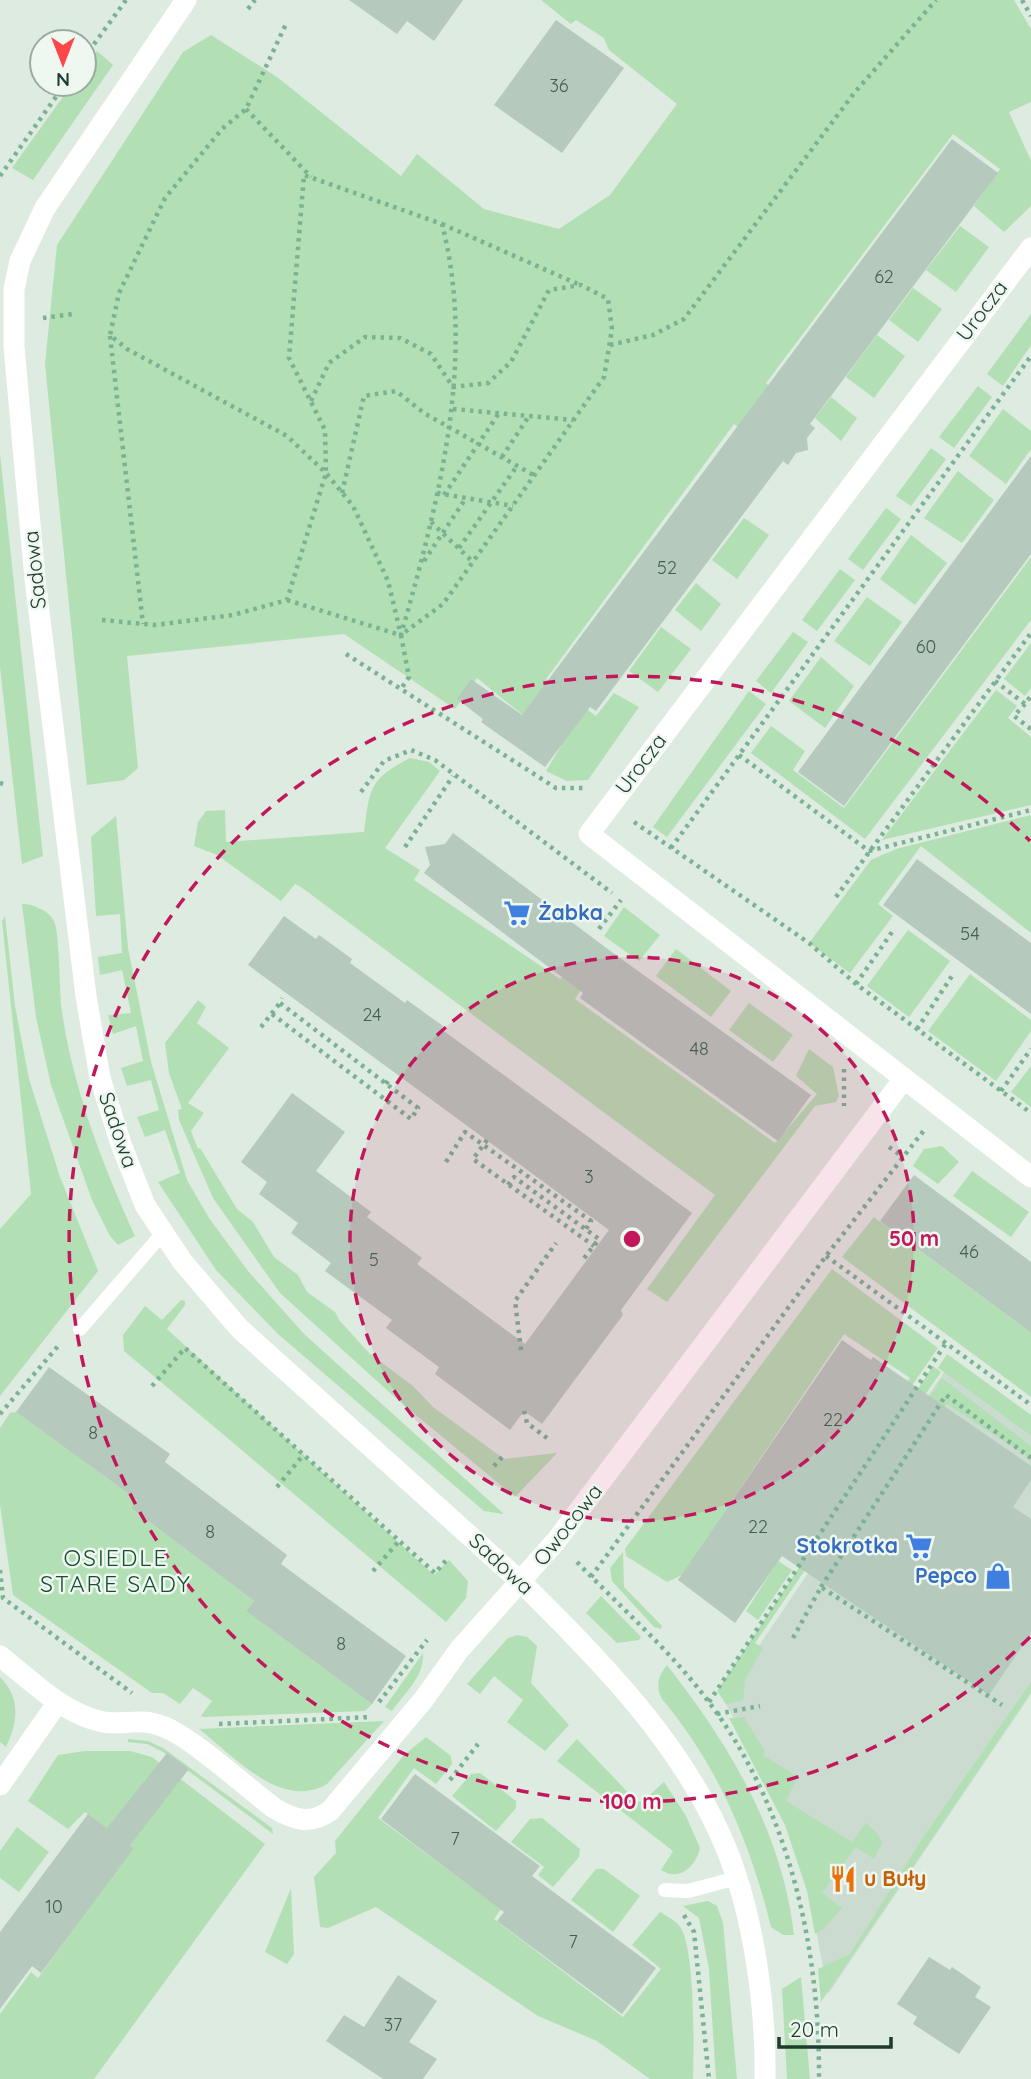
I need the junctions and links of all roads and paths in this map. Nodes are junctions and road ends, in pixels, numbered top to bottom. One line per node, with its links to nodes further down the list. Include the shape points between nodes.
1 (126, 0): 9 (path)
2 (186, 0): 16 (street, Sadowa)
3 (255, 0): 6 (path)
4 (936, 0): 19 (path, via 855,92 684,318 653,335)
5 (1022, 0): 7 (path)
6 (248, 9)
7 (1031, 16)
8 (286, 24): 11 (path)
9 (98, 39)
10 (55, 98): 12 (path)
11 (246, 109): 13 (path); 18 (path, via 222,129 165,198 119,293)
12 (0, 176)
13 (312, 178): 14 (path); 22 (path, via 304,175 289,358)
14 (442, 224): 17 (path); 21 (path, via 453,267)
15 (1031, 248): 59 (street, Urocza)
16 (10, 260): 89 (street, Sadowa, via 35,579 91,1034 121,1144 145,1205)
17 (581, 285): 19 (path, via 608,299); 21 (path, via 549,290 511,362 488,383)
18 (110, 335): 31 (path, via 127,349 287,436); 46 (path)
19 (610, 345): 26 (path, via 604,377)
20 (1031, 356): 55 (path)
21 (453, 387): 22 (path, via 431,354 400,338 365,337 329,363); 23 (path)
22 (310, 402): 31 (path, via 325,430)
23 (453, 409): 24 (path); 27 (path)
24 (499, 413): 25 (path); 28 (path)
25 (528, 416): 26 (path); 29 (path)
26 (574, 420): 32 (path)
27 (450, 428): 28 (path); 33 (path, via 396,391 365,396); 34 (path)
28 (479, 444): 29 (path); 35 (path)
29 (502, 457): 30 (path)
30 (517, 466): 32 (path); 37 (path)
31 (326, 473): 33 (path); 44 (path)
32 (535, 476): 38 (path)
33 (342, 493): 48 (path, via 353,506 388,581)
34 (437, 493): 35 (path); 39 (path)
35 (444, 495): 36 (path)
36 (466, 498): 37 (path); 40 (path)
37 (490, 503): 38 (path); 41 (path)
38 (513, 506): 42 (path)
39 (431, 522): 40 (path); 43 (path)
40 (443, 533): 41 (path); 43 (path)
41 (459, 548): 42 (path)
42 (474, 562): 48 (path, via 443,604)
43 (421, 564): 48 (path)
44 (287, 600): 46 (path, via 233,615); 48 (path)
45 (102, 621): 46 (path)
46 (143, 624)
47 (1031, 633): 50 (path)
48 (401, 635): 51 (path, via 409,677)
49 (346, 654): 51 (path)
50 (995, 681): 53 (path); 63 (path)
51 (401, 689): 57 (path, via 556,788)
52 (1031, 696): 53 (path)
53 (1025, 704): 54 (path, via 1014,716)
54 (1031, 729)
55 (739, 755): 62 (path); 63 (path)
56 (453, 776): 58 (path, via 435,760 411,750 384,761); 61 (path); 65 (path)
57 (588, 788)
58 (360, 792)
59 (611, 805): 62 (path); 77 (street, Urocza, via 589,834)
60 (1031, 810): 63 (path)
61 (405, 847)
62 (671, 848): 70 (path, via 810,943)
63 (869, 851): 64 (path)
64 (836, 897)
65 (621, 901): 66 (path); 67 (path)
66 (632, 909)
67 (599, 929)
68 (892, 932): 70 (path)
69 (952, 976): 73 (path)
70 (856, 984): 73 (path)
71 (272, 1014): 72 (path); 78 (path, via 281,1000); 78 (path, via 411,1119 418,1108)
72 (261, 1027)
73 (917, 1029): 79 (path)
74 (1031, 1049): 79 (path)
75 (843, 1065): 82 (path, via 843,1114)
76 (390, 1078): 78 (path)
77 (903, 1080): 80 (street, Urocza); 82 (street, Owocowa)
78 (386, 1084)
79 (1000, 1091): 81 (path)
80 (940, 1108): 84 (path); 86 (street, Urocza)
81 (1031, 1113)
82 (865, 1130): 84 (path); 111 (street, Owocowa)
83 (485, 1143): 85 (path, via 465,1132); 87 (path, via 474,1158); 88 (path, via 592,1220)
84 (903, 1157): 92 (path)
85 (446, 1162)
86 (1031, 1177)
87 (509, 1185): 88 (path, via 514,1177); 91 (path)
88 (586, 1229): 91 (path, via 599,1239)
89 (163, 1233): 94 (lane); 111 (street, Sadowa, via 239,1328)
90 (556, 1242): 96 (path, via 515,1301)
91 (594, 1246): 93 (path)
92 (826, 1256): 95 (path); 110 (path)
93 (582, 1261)
94 (80, 1329)
95 (946, 1343): 98 (path); 119 (path)
96 (521, 1350)
97 (152, 1386): 101 (path, via 185,1348)
98 (1031, 1405)
99 (524, 1411): 100 (path, via 527,1423)
100 (547, 1438)
101 (303, 1454): 105 (path); 106 (path)
102 (502, 1457): 104 (path)
103 (1031, 1458): 112 (path, via 946,1395)
104 (494, 1466)
105 (277, 1487)
106 (399, 1541): 107 (path, via 435,1573 450,1557); 109 (path)
107 (458, 1558)
108 (0, 1570): 113 (path)
109 (373, 1571)
110 (591, 1577)
111 (522, 1583): 124 (street, Owocowa, via 459,1650); 129 (street, Sadowa, via 620,1685 654,1730 699,1795)
112 (821, 1587): 115 (path); 120 (path)
113 (2, 1597): 117 (path)
114 (431, 1637): 123 (path)
115 (793, 1638)
116 (0, 1656): 118 (street, Owocowa)
117 (142, 1695)
118 (58, 1702): 124 (street, Owocowa, via 94,1719 136,1720 174,1732 274,1808 306,1821 330,1811); 128 (street)
119 (709, 1702)
120 (1002, 1705)
121 (760, 1706): 122 (path)
122 (717, 1714)
123 (368, 1717): 124 (path); 125 (path)
124 (409, 1717)
125 (207, 1725)
126 (478, 1744): 127 (path)
127 (450, 1780)
128 (0, 1785)
129 (737, 1878): 130 (lane, via 688,1891); 132 (street, Sadowa, via 755,1962)
130 (665, 1890): 131 (path, via 694,1931)
131 (709, 2079)
132 (765, 2079)

